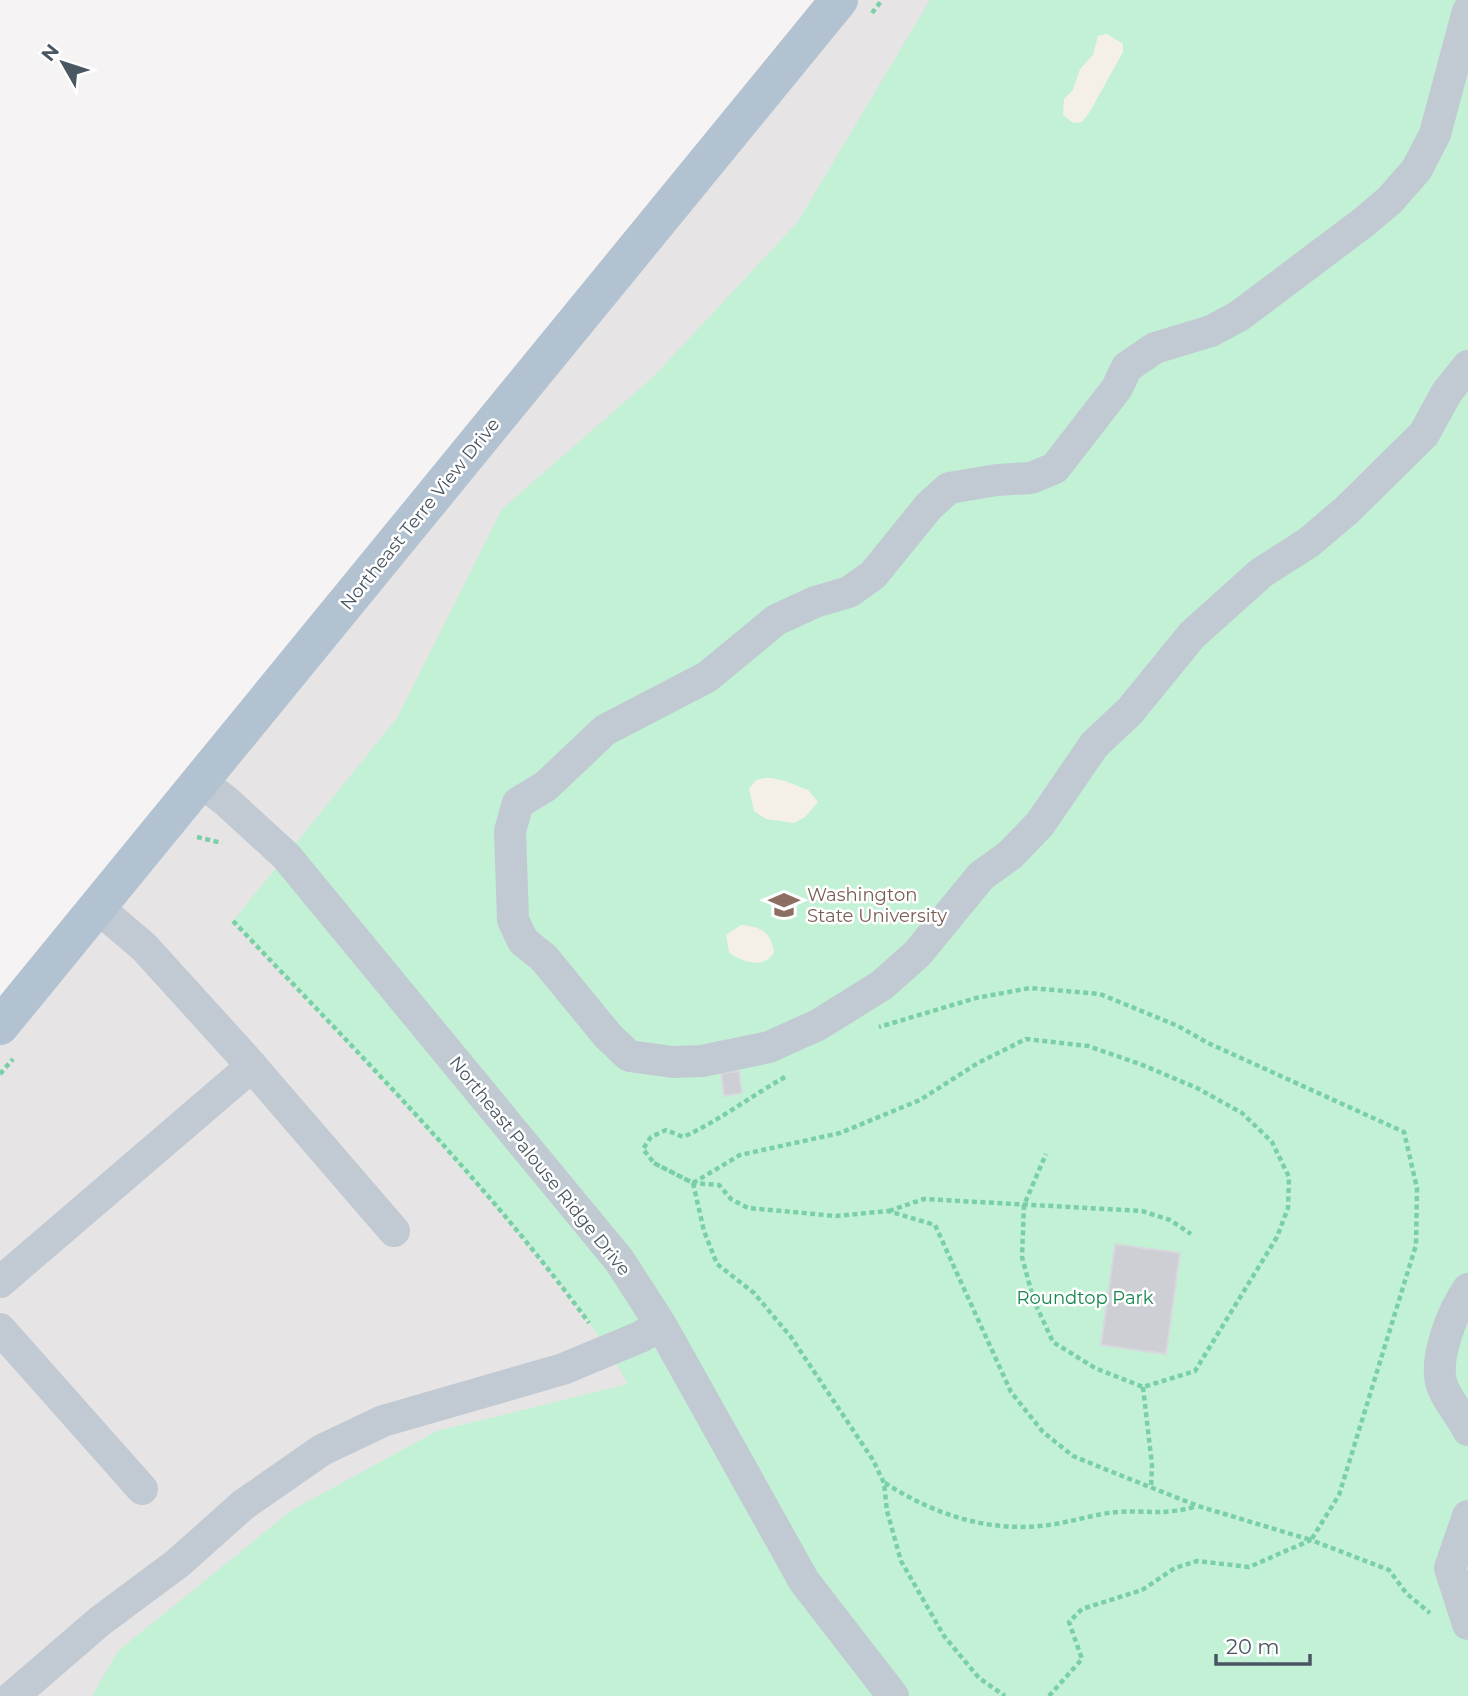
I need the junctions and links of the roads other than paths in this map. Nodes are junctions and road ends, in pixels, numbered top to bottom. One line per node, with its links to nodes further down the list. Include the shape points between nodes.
1 (839, 0): 4 (main road, Northeast Terre View Drive)
2 (1468, 11): 3 (street, via 1435,134 1417,169 1364,222 1239,316 1212,331 1155,348 1128,367 1055,468 1031,478 948,488 873,575 849,592 776,620 707,677 606,730 546,786 519,803 510,831 509,863 513,920 523,941 544,958 629,1056 702,1061 769,1047 818,1026 882,985 917,954 981,876 1040,824 1094,746 1130,712 1192,635 1261,573 1308,543 1356,502 1424,433)
3 (1468, 366)
4 (201, 782): 5 (main road, Northeast Terre View Drive); 11 (street, Northeast Palouse Ridge Drive, via 286,856 572,1200)
5 (97, 907): 6 (main road, Northeast Terre View Drive); 7 (street, via 144,947)
6 (0, 1026)
7 (252, 1066): 8 (street); 9 (street)
8 (394, 1231)
9 (0, 1282)
10 (1468, 1289): 13 (street, via 1443,1344 1441,1382)
11 (661, 1325): 17 (street, via 536,1377 383,1421 323,1450 243,1505); 18 (street, Northeast Palouse Ridge Drive, via 804,1581)
12 (0, 1329): 14 (street)
13 (1468, 1430)
14 (142, 1489)
15 (1468, 1516): 16 (street, via 1450,1568)
16 (1468, 1623)
17 (13, 1696)
18 (893, 1696)

